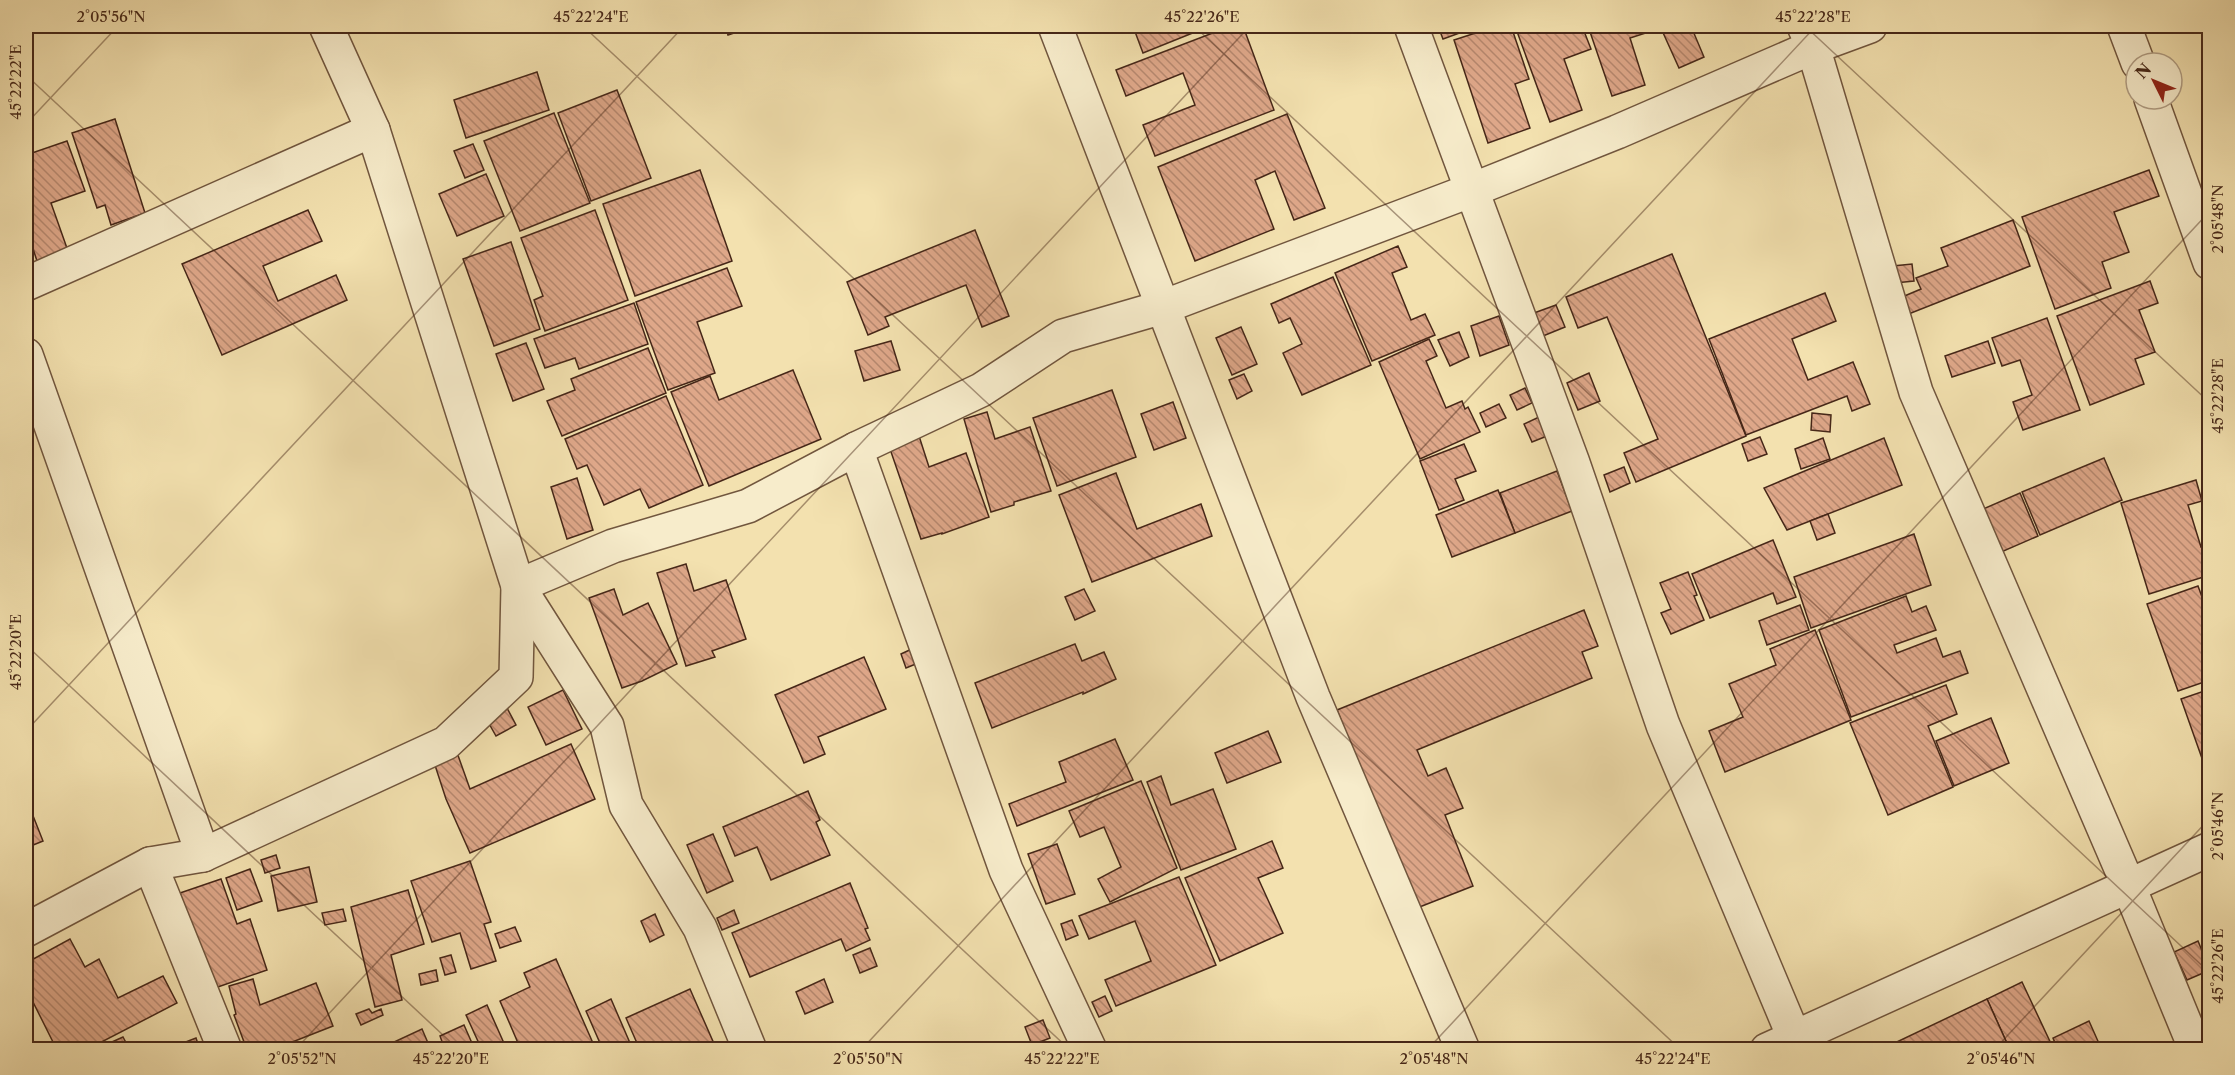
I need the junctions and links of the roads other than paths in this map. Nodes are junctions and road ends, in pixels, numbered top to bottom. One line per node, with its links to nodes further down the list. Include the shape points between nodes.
1 (326, 26): 9 (street)
2 (1055, 26): 13 (street)
3 (1411, 26): 10 (street)
4 (1870, 26): 6 (street)
5 (2124, 26): 7 (street)
6 (1809, 36): 10 (street, via 1617,132); 20 (street, via 1916,392)
7 (2133, 51)
8 (2155, 111): 11 (street)
9 (373, 130): 12 (street); 16 (street)
10 (1472, 190): 13 (street); 23 (street, via 1573,463 1663,725)
11 (2210, 263)
12 (26, 284)
13 (1163, 307): 15 (street, via 1063,336 981,390); 26 (street, via 1312,697)
14 (26, 355): 18 (street)
15 (856, 449): 16 (street, via 748,506 613,546); 25 (street, via 1006,870)
16 (518, 586): 18 (street, via 516,677 446,742); 22 (street, via 607,726 626,805 700,928)
17 (2210, 849): 20 (street)
18 (203, 855): 19 (street)
19 (150, 864): 21 (street); 24 (street)
20 (2129, 886): 23 (street); 27 (street)
21 (26, 930)
22 (741, 1046)
23 (1788, 1046)
24 (225, 1050)
25 (1090, 1050)
26 (1463, 1050)
27 (2196, 1050)

